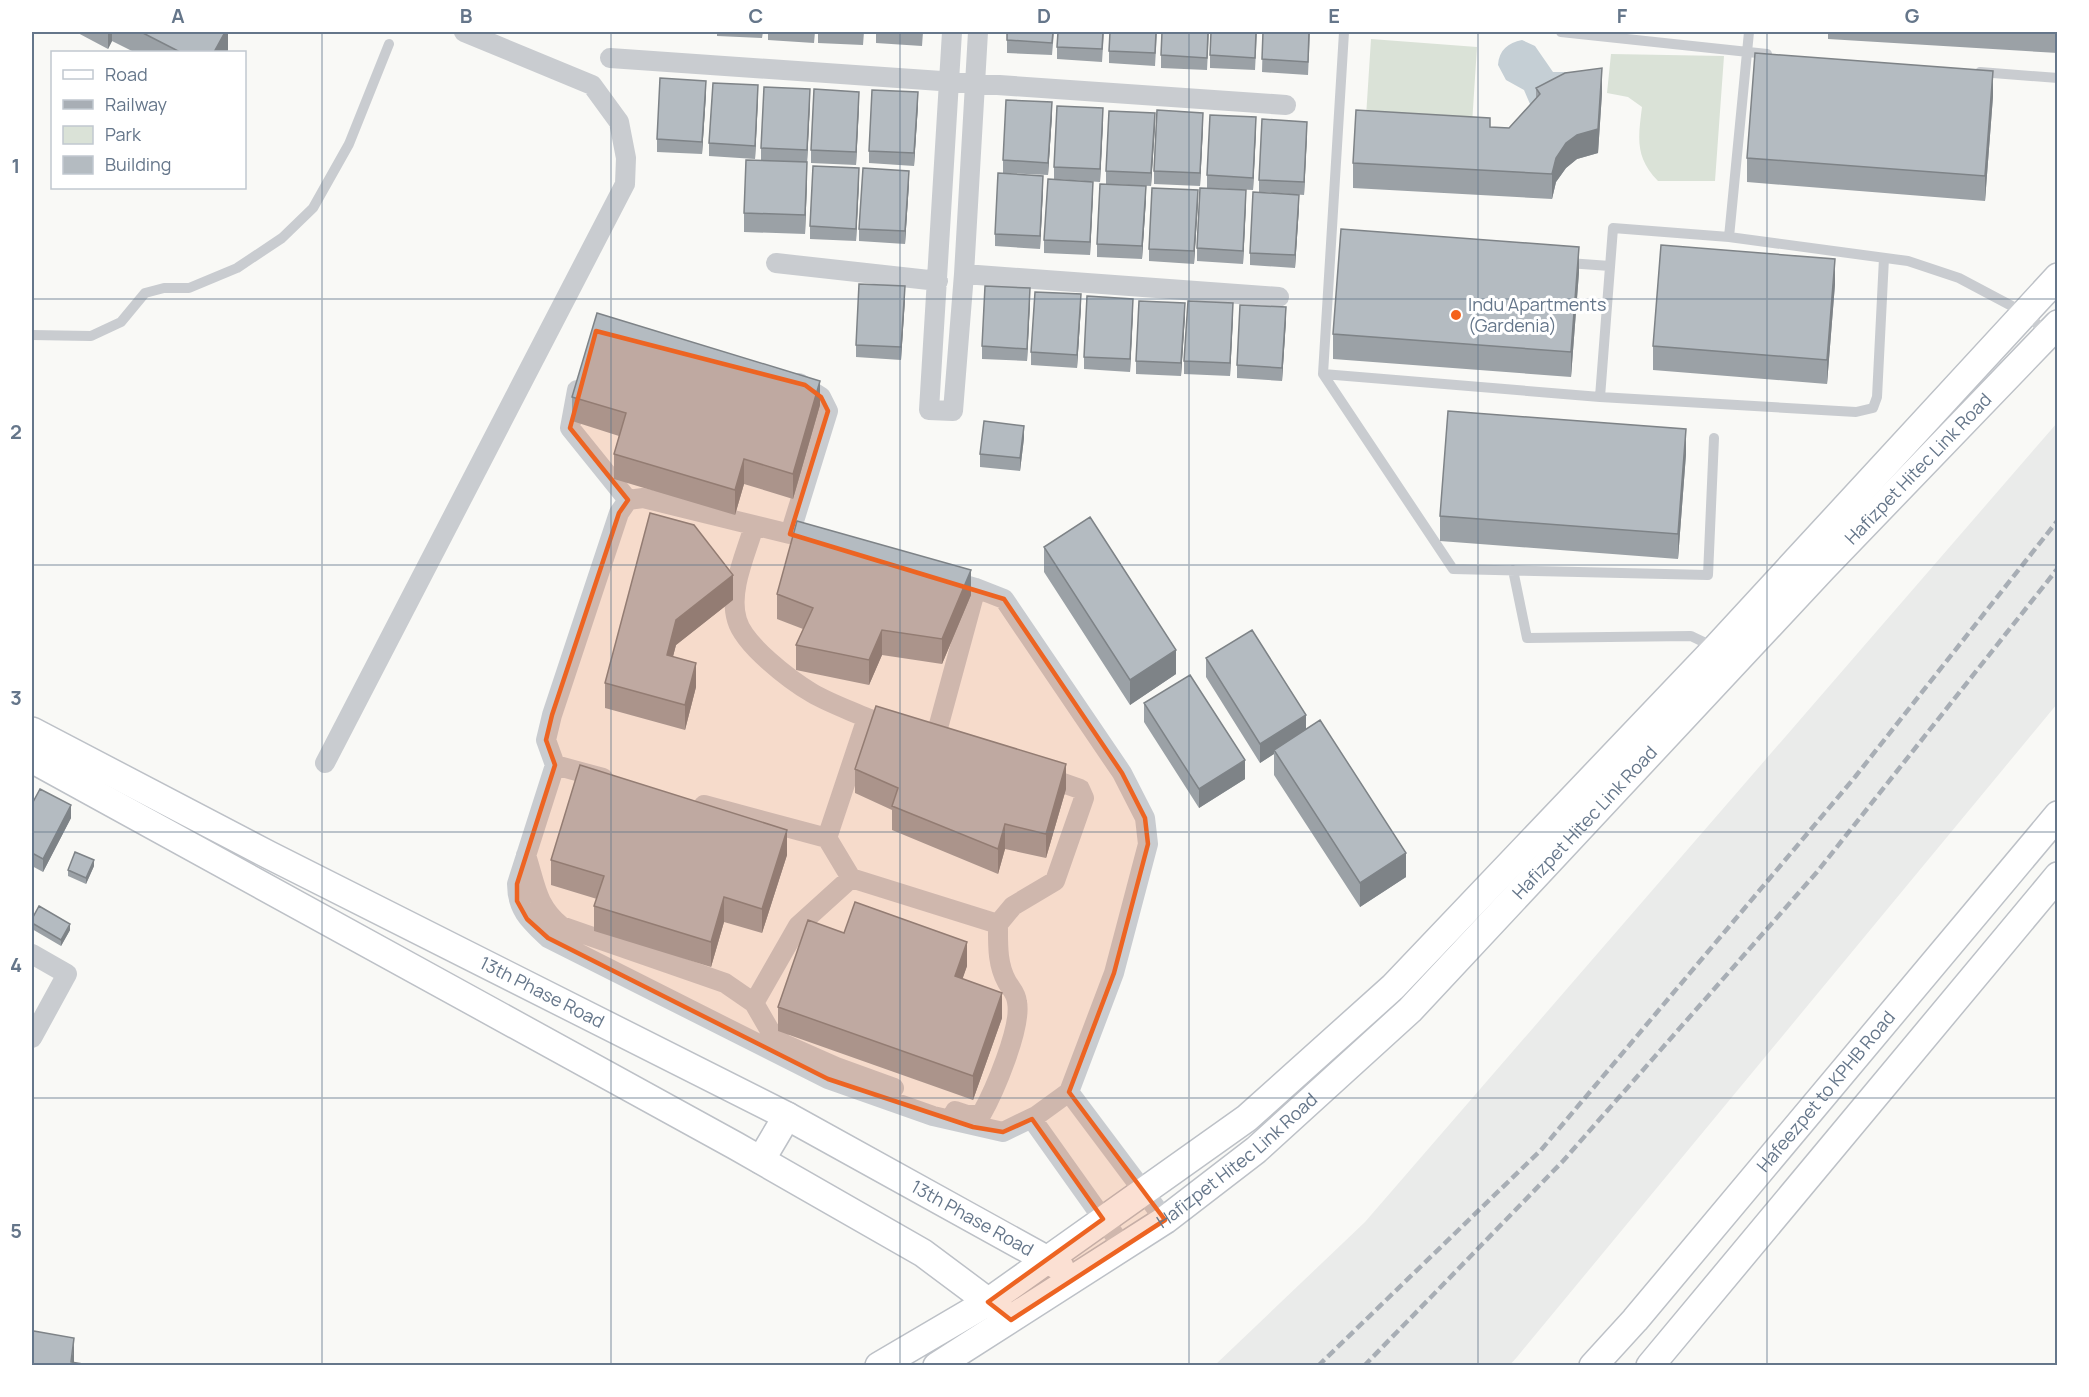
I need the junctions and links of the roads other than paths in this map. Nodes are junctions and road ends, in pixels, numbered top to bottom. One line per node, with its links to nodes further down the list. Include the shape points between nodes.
1 (464, 32): 44 (street, via 592,85 619,122 626,158 624,184)
2 (952, 32): 13 (street)
3 (978, 32): 14 (street)
4 (1344, 32): 29 (lane, via 1337,246)
5 (1562, 32): 8 (lane)
6 (1749, 32): 8 (lane)
7 (389, 44): 27 (lane, via 349,144 313,208 282,238 237,268 189,288 145,293 121,322 91,336)
8 (1748, 52): 9 (lane); 16 (lane)
9 (1784, 56)
10 (610, 57): 13 (street)
11 (1962, 70): 12 (lane)
12 (2058, 78)
13 (949, 82): 14 (street); 23 (street)
14 (975, 84): 15 (street); 21 (street)
15 (1286, 105)
16 (1729, 237): 17 (lane); 20 (lane, via 1613,228)
17 (1884, 258): 25 (lane, via 1908,261 1959,278); 31 (lane, via 1877,397 1873,408 1856,412)
18 (1552, 262): 20 (lane)
19 (776, 263): 23 (street)
20 (1610, 266): 31 (lane)
21 (964, 274): 23 (street, via 953,411 929,410); 24 (street)
22 (2058, 277): 25 (main road)
23 (938, 281)
24 (1279, 297)
25 (2025, 313): 26 (lane); 38 (main road)
26 (2053, 329): 64 (main road, Hafizpet Hitec Link Road, via 1823,568 1410,1010 1256,1150)
27 (32, 335)
28 (582, 369): 33 (street, via 570,428)
29 (1323, 374): 31 (lane); 36 (lane, via 1453,569)
30 (783, 379): 35 (street, via 804,385 821,397 828,411)
31 (1600, 397)
32 (1714, 438): 36 (lane, via 1708,575)
33 (628, 500): 34 (street, via 644,498); 45 (street, via 619,513 552,715 546,740)
34 (754, 526): 35 (street); 39 (street, via 736,596 736,620 746,638 760,654 812,693)
35 (790, 534): 37 (street)
36 (1513, 570): 38 (lane, via 1527,638 1691,636)
37 (976, 588): 41 (street); 58 (street, via 1004,599 1122,773 1145,818 1148,844 1114,973)
38 (1716, 648): 62 (main road, via 1393,987 1247,1118)
39 (867, 718): 41 (street); 50 (street)
40 (32, 731): 59 (main road, 13th Phase Road)
41 (935, 739): 42 (street)
42 (957, 746)
43 (32, 759): 61 (main road)
44 (325, 763)
45 (555, 765): 47 (street); 51 (street)
46 (1022, 769): 54 (street, via 1077,788 1084,798 1055,881 1013,906)
47 (623, 783)
48 (691, 801): 50 (street)
49 (2058, 815): 72 (main road, Hafeezpet to KPHB Road, via 1635,1320)
50 (827, 838): 53 (street)
51 (526, 855): 56 (street, via 539,900 546,914 561,926 725,983); 60 (street, via 517,884 517,901 527,919 548,938 828,1079 973,1127 1003,1132)
52 (2058, 876): 73 (main road)
53 (851, 878): 54 (street); 56 (street, via 798,926)
54 (998, 924): 56 (street, via 999,963 1015,994 1017,1015 993,1094 981,1115 967,1115 784,1044 769,1029)
55 (32, 954): 57 (street, via 67,974)
56 (754, 1003)
57 (32, 1038)
58 (1069, 1092): 60 (street); 62 (street)
59 (787, 1116): 61 (main road); 66 (main road, 13th Phase Road)
60 (1032, 1119): 63 (street)
61 (761, 1160): 68 (main road, via 922,1253)
62 (1144, 1192): 63 (main road); 64 (street)
63 (1103, 1219): 65 (street); 66 (main road)
64 (1165, 1220): 65 (main road, Hafizpet Hitec Link Road)
65 (1123, 1247): 67 (main road, Hafizpet Hitec Link Road)
66 (1047, 1260): 67 (main road, 13th Phase Road); 68 (main road)
67 (1076, 1277): 69 (main road, Hafizpet Hitec Link Road)
68 (988, 1302): 69 (main road); 70 (main road)
69 (1011, 1320): 71 (main road, Hafizpet Hitec Link Road)
70 (879, 1365)
71 (937, 1365)
72 (1593, 1365)
73 (1650, 1365)

